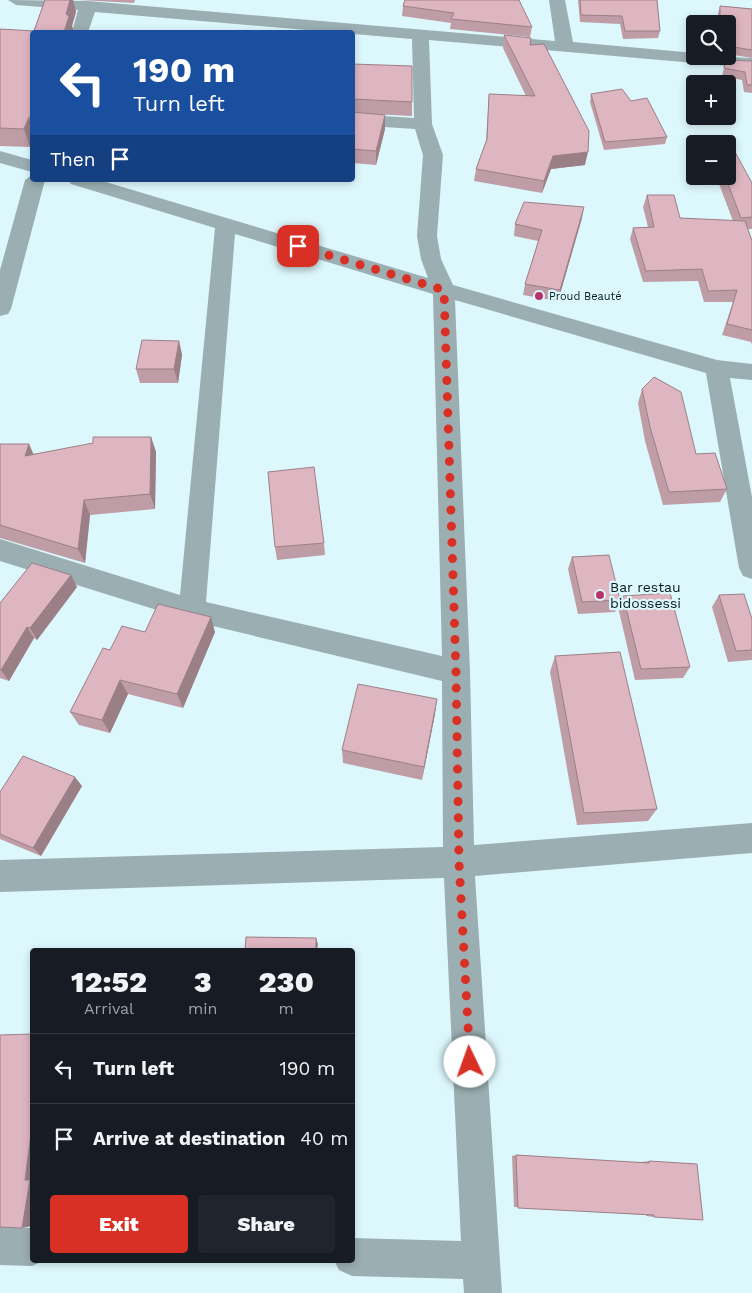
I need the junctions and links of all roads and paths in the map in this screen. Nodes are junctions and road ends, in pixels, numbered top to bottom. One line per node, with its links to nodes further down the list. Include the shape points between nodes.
1 (16, 0): 3 (street)
2 (557, 0): 6 (street)
3 (88, 6): 4 (street); 5 (street)
4 (81, 30)
5 (420, 34): 6 (street); 9 (street)
6 (565, 47): 7 (street)
7 (752, 63)
8 (355, 120): 9 (street)
9 (423, 124): 15 (street, via 433,155 427,236 431,259)
10 (0, 157): 11 (street)
11 (30, 165)
12 (34, 182): 16 (street)
13 (85, 182): 14 (street)
14 (226, 224): 15 (street); 21 (street)
15 (444, 290): 17 (street); 22 (street)
16 (0, 309)
17 (717, 368): 18 (street); 20 (street)
18 (752, 372)
19 (0, 550): 21 (street)
20 (752, 568)
21 (192, 610): 22 (street)
22 (456, 672): 24 (street)
23 (752, 838): 24 (street)
24 (459, 862): 25 (street); 29 (street)
25 (0, 876)
26 (0, 1246): 27 (street)
27 (30, 1247)
28 (355, 1257): 29 (street)
29 (482, 1277)

